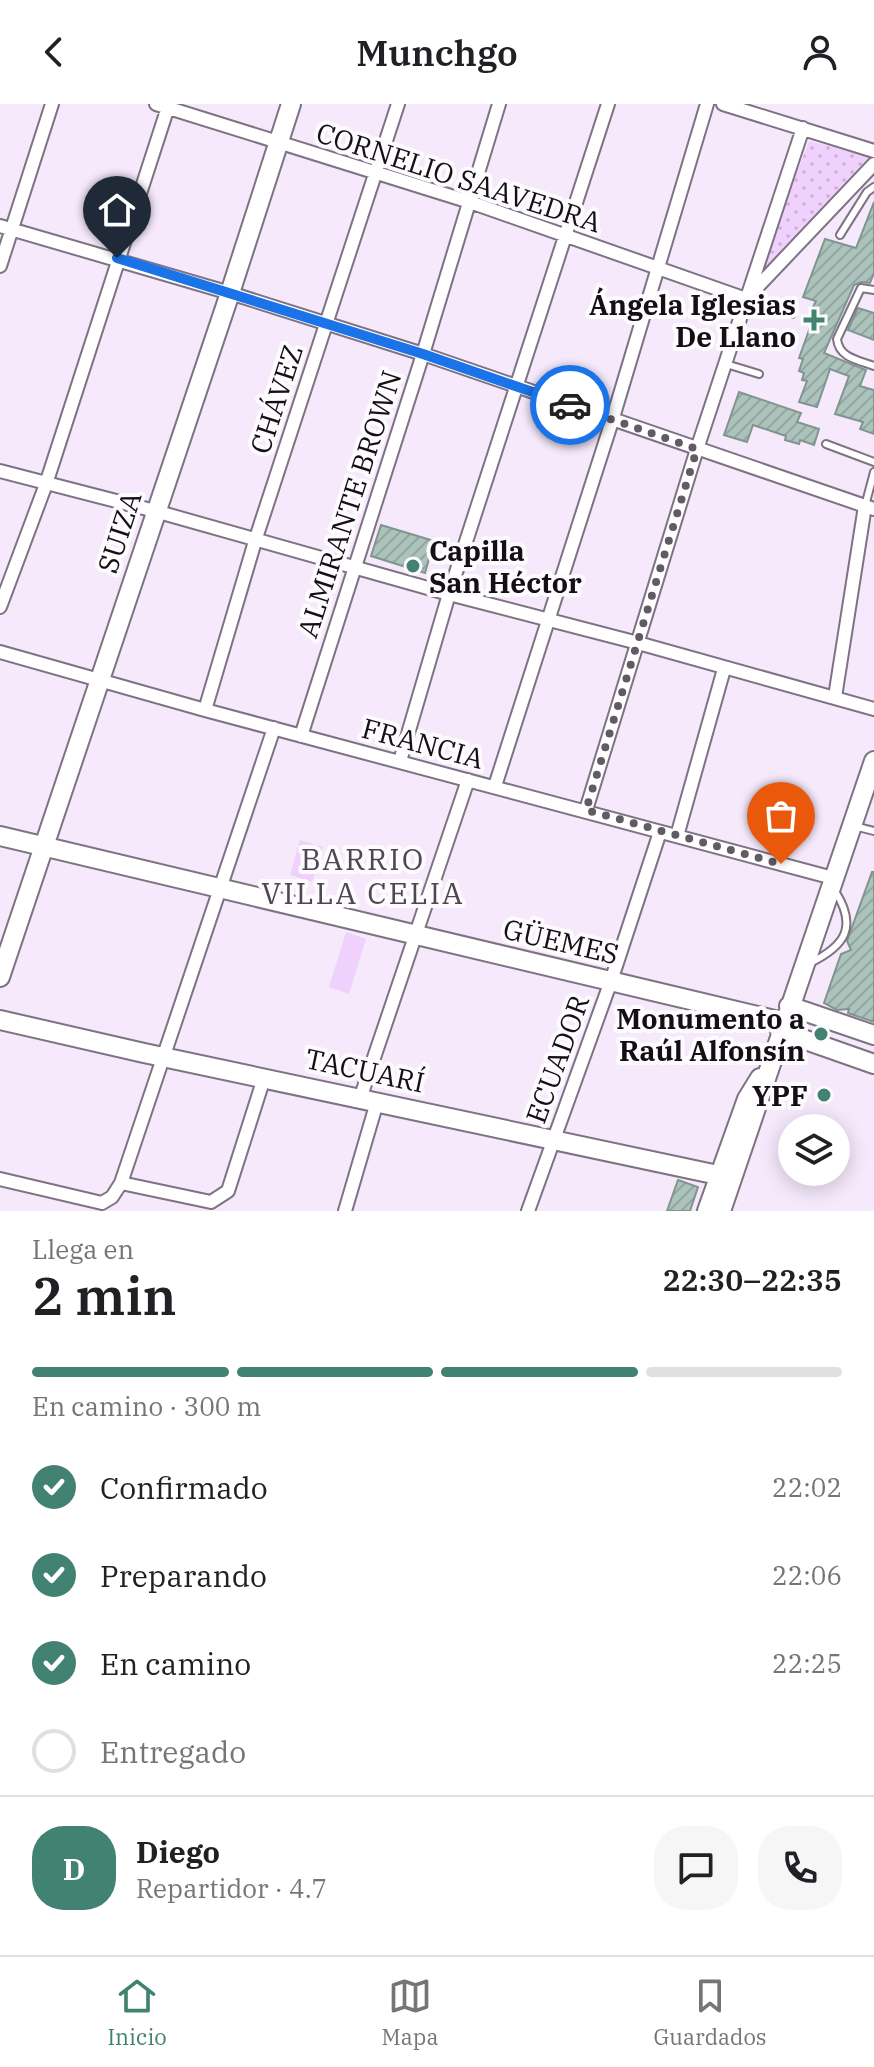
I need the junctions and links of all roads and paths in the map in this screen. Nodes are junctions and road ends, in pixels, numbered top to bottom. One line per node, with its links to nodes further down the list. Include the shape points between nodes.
1 (52, 104): 16 (street)
2 (291, 104): 10 (street, SUIZA)
3 (398, 104): 13 (street, CHÁVEZ)
4 (499, 104): 15 (street, ALMIRANTE BROWN)
5 (608, 104): 17 (street)
6 (707, 104): 21 (street)
7 (723, 104): 9 (street)
8 (164, 105): 10 (street, CORNELIO SAAVEDRA); 19 (street)
9 (803, 128): 11 (street); 24 (street)
10 (279, 144): 13 (street, CORNELIO SAAVEDRA); 23 (street, SUIZA)
11 (874, 151)
12 (874, 164): 24 (street)
13 (376, 174): 15 (street, CORNELIO SAAVEDRA); 26 (street, CHÁVEZ)
14 (874, 187): 18 (lane)
15 (470, 202): 17 (street, CORNELIO SAAVEDRA); 27 (street, ALMIRANTE BROWN)
16 (6, 228): 19 (street); 20 (street)
17 (564, 234): 21 (street, CORNELIO SAAVEDRA); 31 (street)
18 (840, 235)
19 (117, 258): 23 (street); 38 (street)
20 (0, 266)
21 (656, 266): 24 (street, CORNELIO SAAVEDRA); 32 (street)
22 (874, 290): 29 (lane, via 861,288 837,339 845,355)
23 (230, 293): 26 (street); 40 (street, SUIZA)
24 (746, 299): 25 (lane); 28 (street)
25 (792, 314)
26 (326, 323): 27 (street); 41 (street, CHÁVEZ)
27 (423, 354): 31 (street); 42 (street, ALMIRANTE BROWN)
28 (726, 364): 30 (lane); 34 (street)
29 (874, 366)
30 (759, 374)
31 (518, 386): 32 (street); 43 (street)
32 (612, 421): 34 (street); 45 (street)
33 (826, 444): 35 (lane)
34 (697, 449): 39 (street); 46 (street)
35 (874, 462)
36 (0, 471): 38 (street)
37 (874, 472): 39 (lane)
38 (46, 484): 40 (street); 44 (street)
39 (870, 507): 50 (street)
40 (155, 511): 41 (street); 49 (street, SUIZA)
41 (256, 538): 42 (street); 52 (street, CHÁVEZ)
42 (355, 567): 43 (street); 54 (street, ALMIRANTE BROWN)
43 (449, 594): 45 (street); 55 (street)
44 (0, 607)
45 (550, 619): 46 (street); 58 (street)
46 (638, 643): 48 (street); 59 (street)
47 (0, 652): 49 (street, FRANCIA)
48 (724, 669): 50 (street); 64 (street)
49 (100, 680): 52 (street, FRANCIA); 65 (street, SUIZA)
50 (835, 697): 51 (street)
51 (874, 709)
52 (205, 710): 53 (street, FRANCIA)
53 (274, 728): 54 (street, FRANCIA); 67 (street)
54 (301, 736): 55 (street, FRANCIA)
55 (400, 761): 57 (street, FRANCIA)
56 (874, 761): 60 (street)
57 (468, 780): 58 (street, FRANCIA); 68 (street)
58 (495, 786): 59 (street, FRANCIA)
59 (586, 810): 62 (street, FRANCIA)
60 (852, 826): 61 (lane); 66 (street)
61 (874, 831)
62 (660, 832): 64 (street, FRANCIA); 71 (street, ECUADOR)
63 (0, 836): 65 (street, GÜEMES)
64 (677, 836): 66 (street, FRANCIA)
65 (43, 846): 67 (street, GÜEMES); 70 (street, SUIZA)
66 (832, 881): 69 (street); 69 (lane, via 847,913 843,935 832,952)
67 (221, 889): 68 (street, GÜEMES); 75 (street)
68 (415, 936): 71 (street, GÜEMES); 77 (street)
69 (803, 966): 73 (street)
70 (0, 977)
71 (611, 981): 73 (street, GÜEMES); 78 (street, ECUADOR)
72 (0, 1020): 75 (street, TACUARÍ)
73 (784, 1020): 74 (street); 74 (street); 79 (street, via 770,1062 747,1099)
74 (866, 1047)
75 (164, 1057): 76 (street, TACUARÍ); 81 (street)
76 (264, 1078): 77 (street, TACUARÍ); 81 (street, via 222,1198 211,1202)
77 (368, 1100): 78 (street, TACUARÍ); 82 (street)
78 (553, 1138): 79 (street, TACUARÍ); 83 (street, ECUADOR)
79 (725, 1176): 84 (street); 85 (street)
80 (0, 1179): 81 (street, via 102,1203)
81 (121, 1183)
82 (345, 1211)
83 (528, 1211)
84 (707, 1211)
85 (721, 1211)

